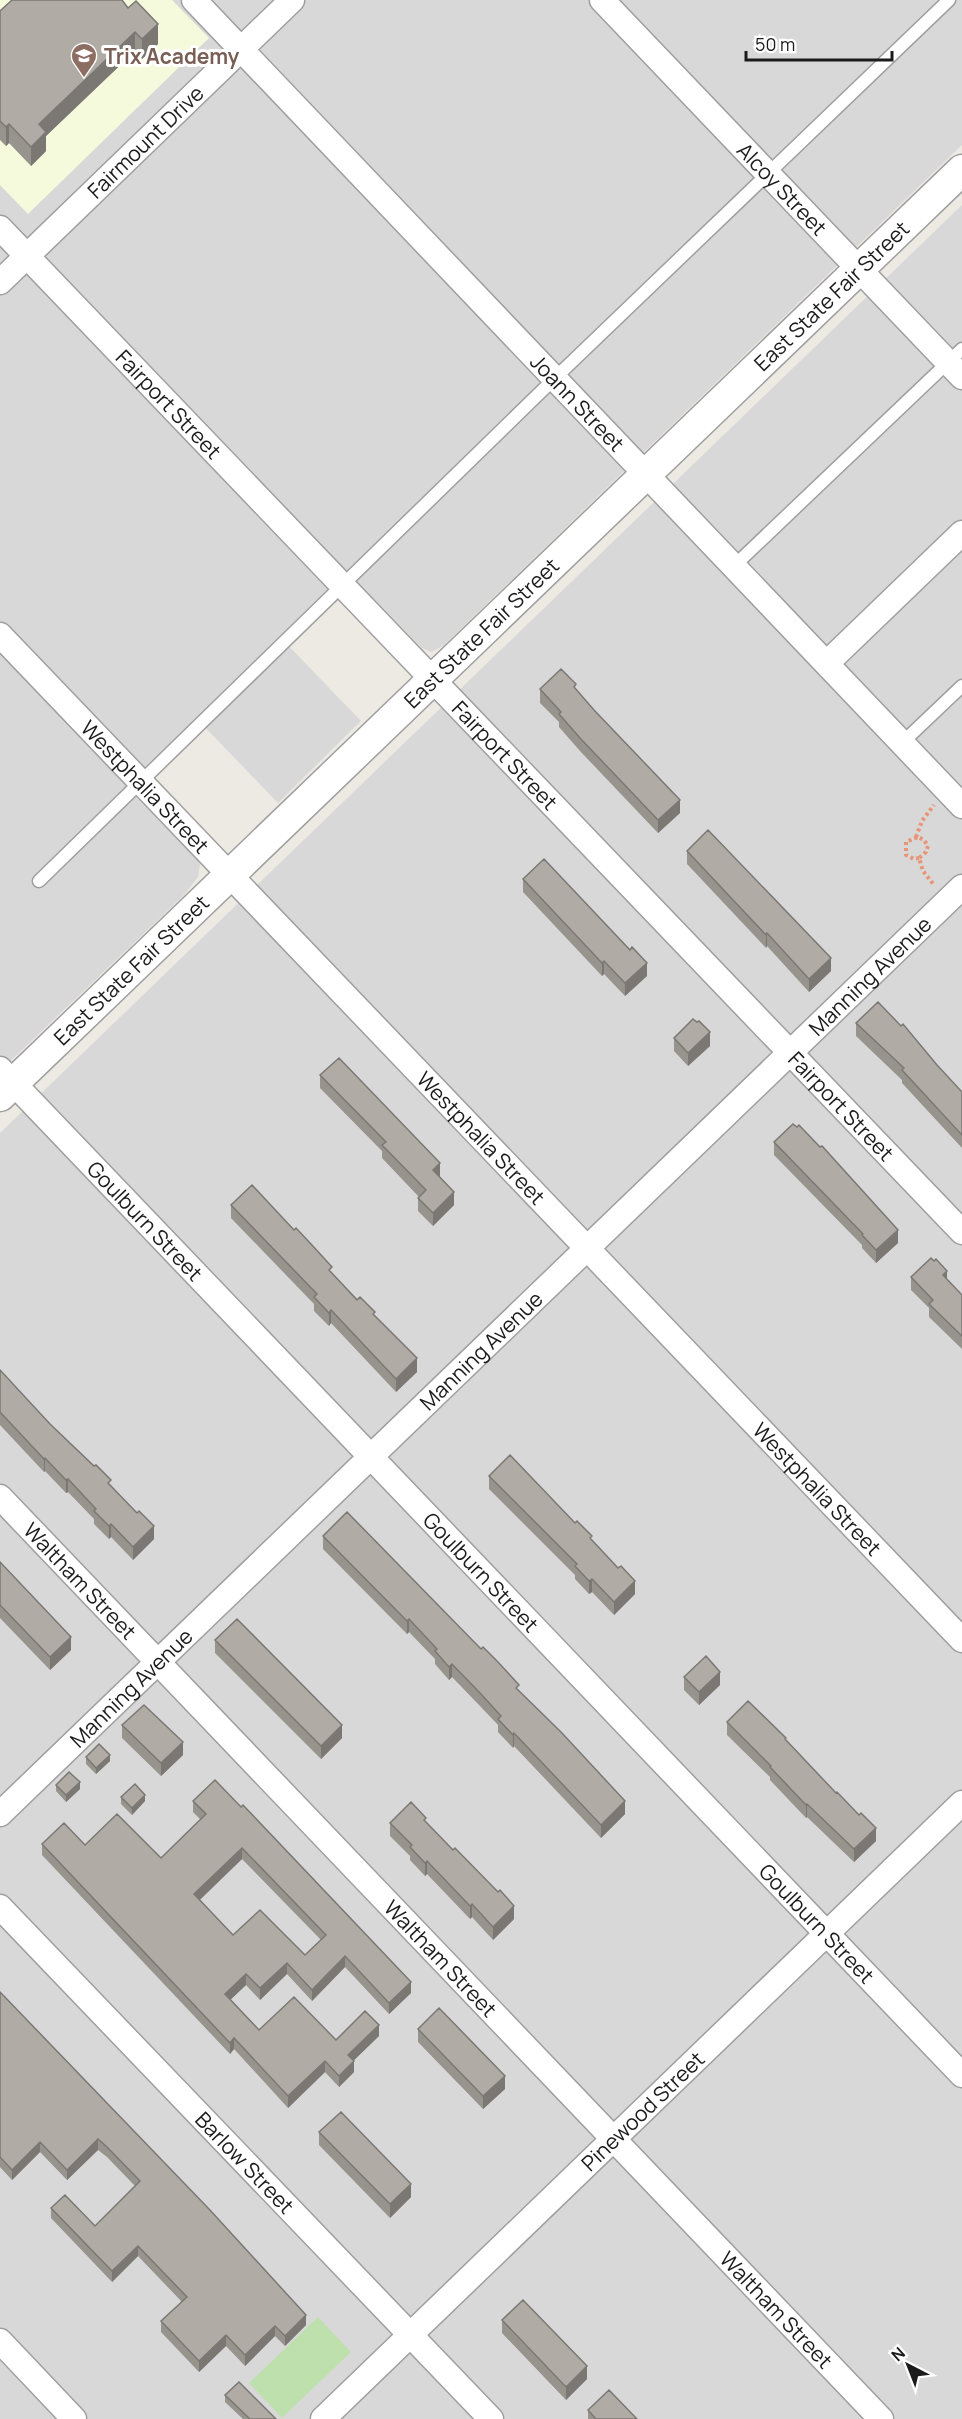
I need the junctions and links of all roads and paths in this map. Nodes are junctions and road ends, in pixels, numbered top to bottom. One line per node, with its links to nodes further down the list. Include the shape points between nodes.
1 (194, 0): 5 (street, Joann Street)
2 (292, 0): 5 (street, Fairmount Drive)
3 (602, 0): 7 (street, Alcoy Street)
4 (949, 0): 7 (lane)
5 (241, 49): 9 (street, Fairmount Drive); 13 (street, Joann Street)
6 (962, 170): 10 (street, East State Fair Street)
7 (769, 174): 10 (street, Alcoy Street); 13 (lane)
8 (0, 228): 9 (street, Fairport Street)
9 (27, 256): 11 (street, Fairmount Drive); 17 (street, Fairport Street)
10 (859, 269): 12 (street, Alcoy Street); 14 (street, East State Fair Street)
11 (0, 282)
12 (957, 363): 16 (lane)
13 (555, 378): 14 (street, Joann Street); 17 (lane)
14 (647, 474): 16 (street, Joann Street); 20 (street, East State Fair Street)
15 (962, 533): 19 (street)
16 (734, 566): 19 (street, Joann Street)
17 (343, 587): 20 (street, Fairport Street); 23 (lane)
18 (0, 634): 23 (street, Westphalia Street)
19 (827, 663): 22 (street, Joann Street)
20 (433, 680): 28 (street, East State Fair Street); 32 (street, Fairport Street)
21 (962, 686): 22 (lane)
22 (902, 742): 25 (street, Joann Street)
23 (141, 782): 28 (street, Westphalia Street); 29 (lane)
24 (935, 804): 26 (path)
25 (962, 806)
26 (916, 837): 27 (path, via 928,846); 27 (path, via 906,842 905,848 906,855)
27 (919, 858): 30 (path)
28 (230, 875): 33 (street, East State Fair Street); 35 (street, Westphalia Street)
29 (39, 881)
30 (934, 885)
31 (962, 887): 32 (street, Manning Avenue)
32 (790, 1053): 34 (street, Fairport Street); 35 (street, Manning Avenue)
33 (4, 1083): 36 (street, Goulburn Street)
34 (962, 1232)
35 (587, 1247): 36 (street, Manning Avenue); 38 (street, Westphalia Street)
36 (370, 1456): 39 (street, Manning Avenue); 43 (street, Goulburn Street)
37 (0, 1497): 39 (street, Waltham Street)
38 (962, 1640)
39 (158, 1664): 41 (street, Manning Avenue); 45 (street, Waltham Street)
40 (962, 1803): 43 (street, Pinewood Street)
41 (0, 1814)
42 (0, 1907): 46 (street, Barlow Street)
43 (826, 1933): 44 (street, Goulburn Street); 45 (street, Pinewood Street)
44 (962, 2075)
45 (614, 2139): 46 (street, Pinewood Street); 51 (street, Waltham Street)
46 (410, 2334): 49 (street, Pinewood Street); 50 (street, Barlow Street)
47 (0, 2341): 48 (street)
48 (74, 2419)
49 (323, 2419)
50 (491, 2419)
51 (881, 2419)

